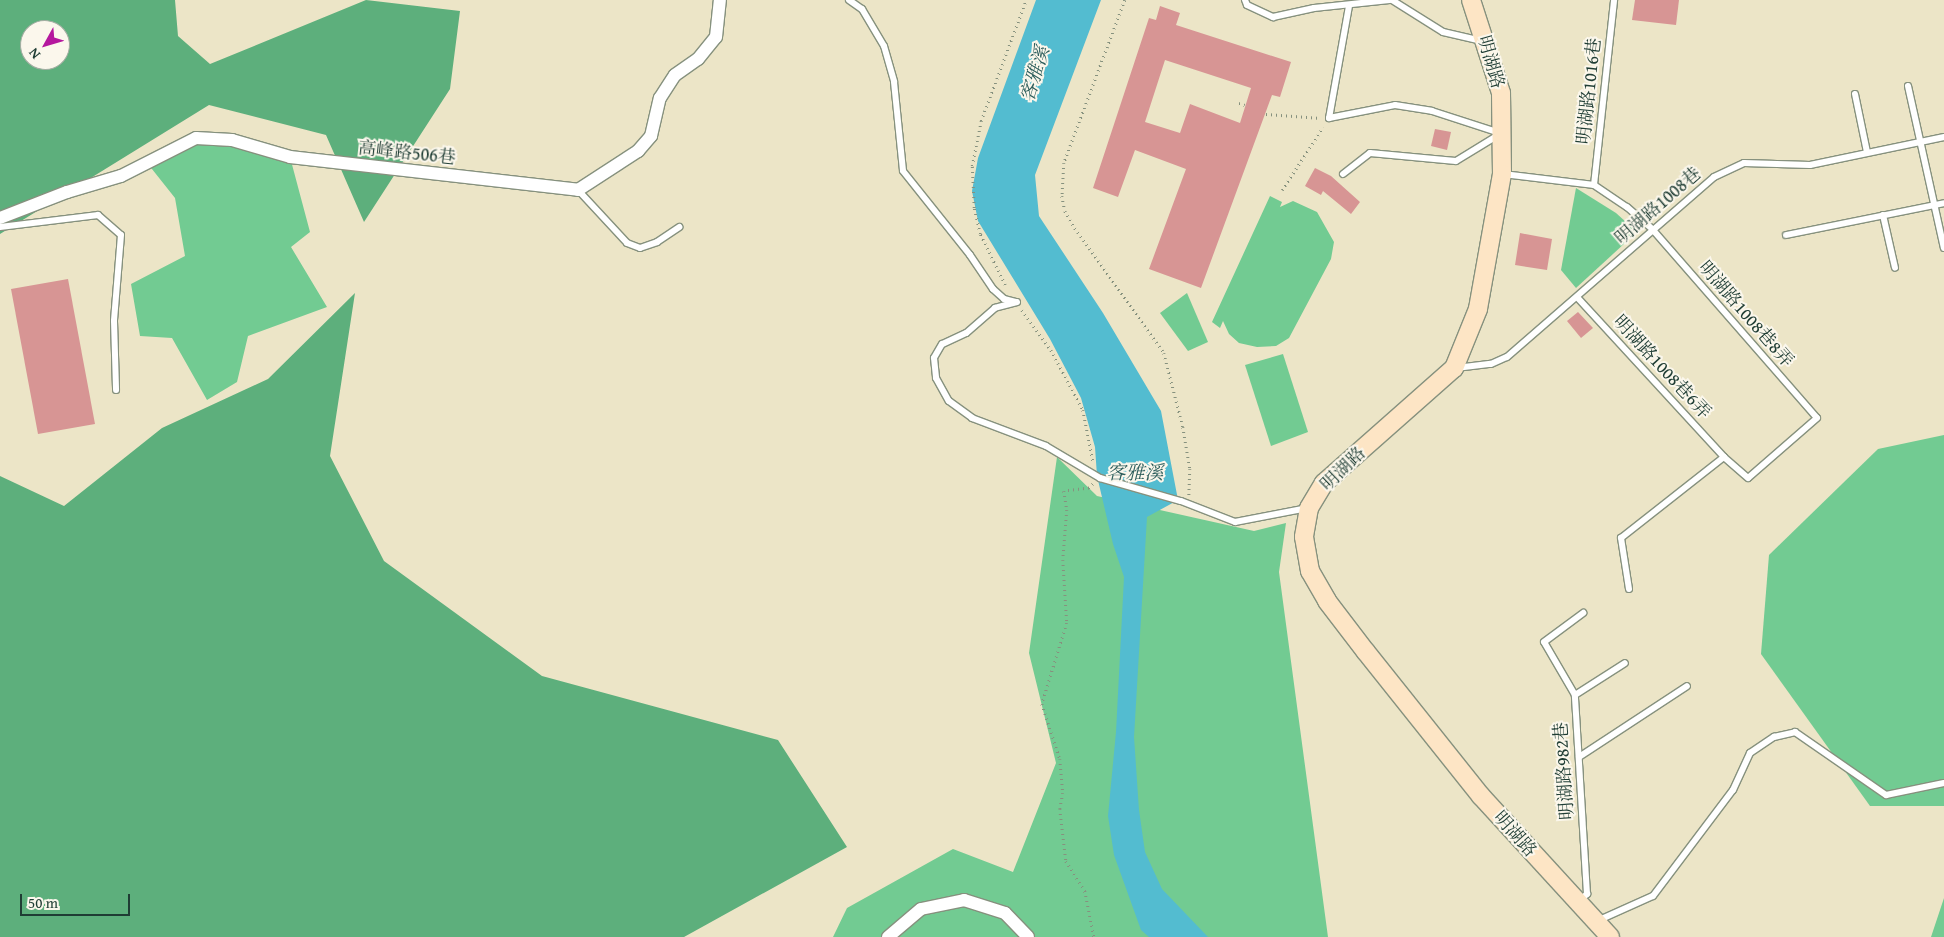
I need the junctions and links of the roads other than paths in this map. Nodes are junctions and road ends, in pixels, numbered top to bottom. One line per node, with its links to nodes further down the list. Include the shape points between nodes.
1 (720, 0): 18 (street, via 716,37 698,59 675,75 660,98 651,136 631,157)
2 (849, 0): 34 (lane, via 862,9 884,46 894,82 903,171 993,289 1004,299 1017,302 995,308 966,333 942,344 934,358 936,378 949,401 972,418 1046,446 1100,478 1184,502 1235,522)
3 (1245, 0): 7 (lane, via 1246,4 1273,17 1314,8)
4 (1391, 0): 7 (lane); 8 (lane, via 1443,32)
5 (1471, 0): 8 (street, 明湖路)
6 (1614, 0): 17 (lane, 明湖路1016巷)
7 (1349, 6): 11 (lane, via 1329,118 1395,105 1432,111)
8 (1486, 42): 11 (street, 明湖路, via 1501,93)
9 (1908, 86): 13 (lane)
10 (1855, 94): 14 (lane)
11 (1501, 134): 15 (lane, via 1456,162 1370,153); 16 (street, 明湖路)
12 (1944, 137): 13 (lane, 明湖路1008巷)
13 (1919, 143): 14 (lane, 明湖路1008巷); 20 (lane)
14 (1867, 152): 25 (lane, 明湖路1008巷, via 1810,165 1744,163 1714,177)
15 (1343, 174)
16 (1502, 174): 17 (lane); 30 (street, 明湖路, via 1478,309)
17 (1594, 185): 25 (lane, via 1627,207)
18 (578, 190): 22 (street, 高峰路506巷, via 290,157 232,140 196,138 121,176); 24 (lane, via 627,243 640,248 657,242)
19 (1944, 203): 20 (lane)
20 (1932, 206): 21 (lane); 27 (lane)
21 (1883, 215): 26 (lane); 28 (lane)
22 (0, 218)
23 (0, 227): 31 (lane, via 98,215 121,235 114,321)
24 (679, 227)
25 (1653, 230): 29 (lane, 明湖路1008巷); 33 (lane, 明湖路1008巷8弄, via 1817,418)
26 (1786, 235)
27 (1944, 248)
28 (1895, 268)
29 (1577, 297): 30 (lane, 明湖路1008巷, via 1507,357 1491,364); 32 (lane, 明湖路1008巷6弄)
30 (1454, 368): 34 (street, 明湖路, via 1324,483)
31 (116, 390)
32 (1724, 457): 33 (lane, 明湖路1008巷6弄); 35 (lane, via 1621,538)
33 (1748, 478)
34 (1309, 508): 42 (street, 明湖路, via 1304,537 1310,571 1327,602 1481,796)
35 (1629, 589)
36 (1583, 613): 39 (lane, 明湖路982巷, via 1544,642)
37 (1625, 663): 39 (lane)
38 (1687, 686): 40 (lane)
39 (1574, 695): 40 (lane, 明湖路982巷)
40 (1579, 757): 42 (lane, 明湖路982巷, via 1587,894)
41 (1944, 783): 43 (lane, via 1886,796 1795,732 1774,737 1750,753 1733,790 1653,896)
42 (1578, 902): 43 (street, 明湖路)
43 (1595, 921): 46 (street, 明湖路)
44 (888, 937): 45 (street, via 921,909 964,900 1005,913)
45 (1028, 937)
46 (1610, 937)

